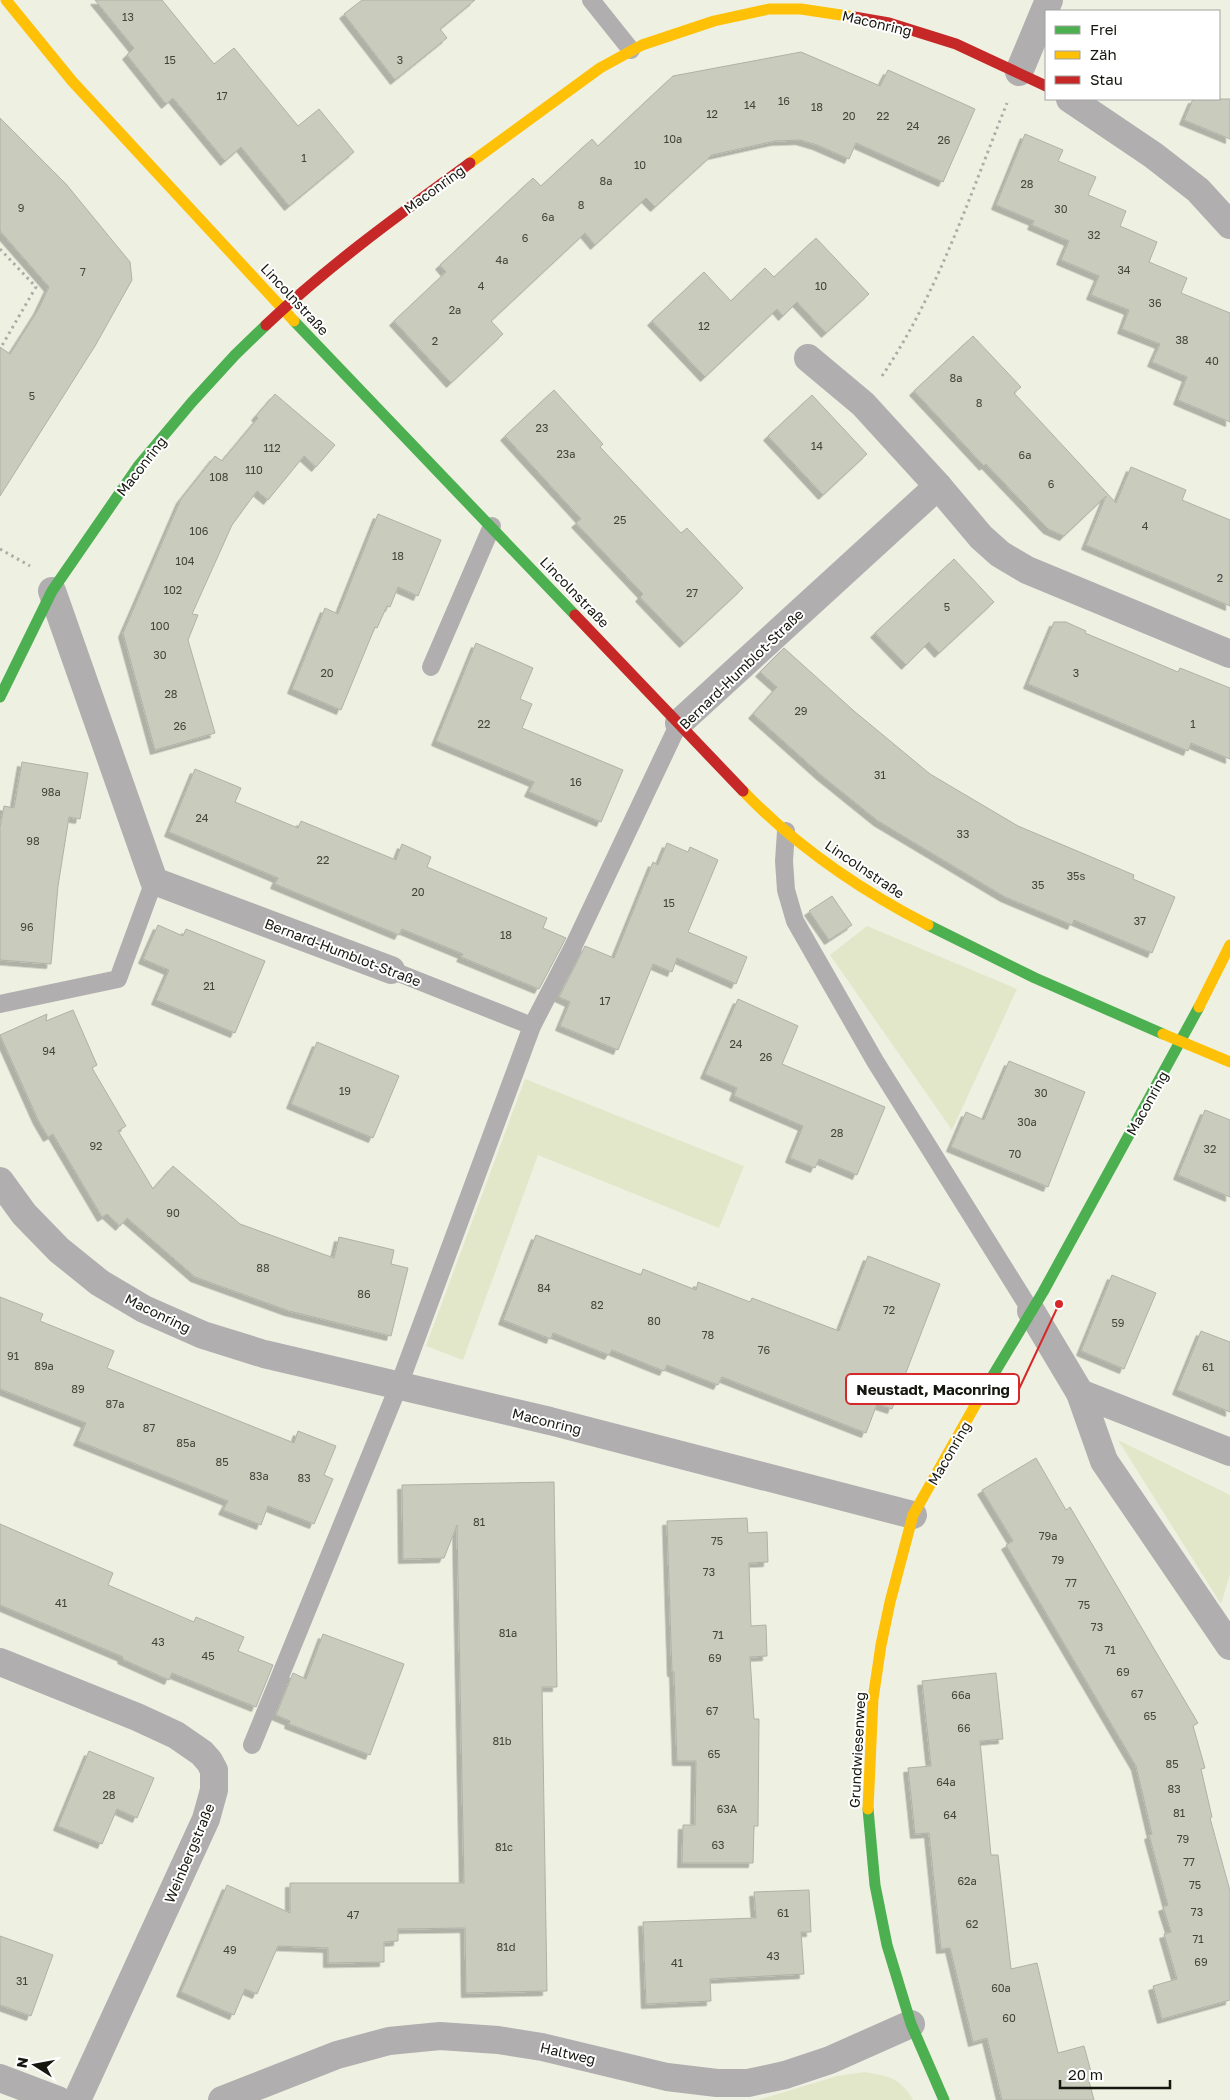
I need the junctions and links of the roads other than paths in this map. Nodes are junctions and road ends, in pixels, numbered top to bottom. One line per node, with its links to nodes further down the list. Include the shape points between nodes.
1 (6, 0): 9 (street, Lincolnstraße, via 72,81)
2 (591, 0): 4 (lane)
3 (1049, 0): 5 (street)
4 (631, 50): 5 (street, Maconring, via 686,29 742,14 769,9 802,9 889,23 956,44); 9 (street, Maconring, via 600,68 389,222)
5 (1019, 72): 6 (street, Maconring)
6 (1045, 85)
7 (1071, 100): 8 (street, via 1198,190)
8 (1230, 225)
9 (284, 309): 12 (street, Lincolnstraße); 13 (street, Maconring, via 235,355 139,465)
10 (808, 358): 11 (street, via 863,404)
11 (938, 486): 14 (street, via 981,537 1000,554 1027,570); 17 (street, Bernard-Humblot-Straße)
12 (492, 526): 15 (lane); 17 (street, Lincolnstraße)
13 (52, 591): 16 (street, Maconring); 19 (street)
14 (1230, 654)
15 (431, 667)
16 (0, 697)
17 (680, 723): 18 (street, Lincolnstraße, via 746,794); 23 (lane, Bernard-Humblot-Straße)
18 (786, 831): 24 (street, Lincolnstraße, via 840,873 942,934 1073,996); 27 (lane, via 786,890 794,921 875,1061)
19 (154, 880): 21 (street, Bernard-Humblot-Straße); 22 (lane, via 118,979)
20 (1230, 944): 24 (street, Maconring)
21 (390, 970): 23 (lane, Bernard-Humblot-Straße)
22 (0, 1004)
23 (532, 1026): 28 (lane, Bernard-Humblot-Straße)
24 (1181, 1042): 25 (street, Lincolnstraße); 27 (street, Maconring)
25 (1230, 1062)
26 (0, 1181): 28 (street, Maconring, via 24,1214 60,1250 100,1283 144,1309 203,1335 264,1354)
27 (1031, 1311): 29 (street); 31 (street, Maconring)
28 (399, 1385): 31 (street, Maconring); 34 (lane, Bernard-Humblot-Straße)
29 (1080, 1393): 30 (street); 32 (street, via 1104,1462)
30 (1230, 1452)
31 (913, 1515): 35 (street, Grundwiesenweg, via 880,1645 868,1767 868,1813 875,1886 887,1945)
32 (1230, 1646)
33 (0, 1662): 38 (street, Weinbergstraße, via 176,1735 202,1753 214,1770 214,1790 206,1819)
34 (252, 1745)
35 (911, 2024): 39 (street, Haltweg, via 830,2060 748,2083 717,2083 668,2076 542,2047 440,2036 389,2041 337,2055); 40 (street, Grundwiesenweg)
36 (0, 2078): 37 (street)
37 (58, 2100)
38 (77, 2100)
39 (222, 2100)
40 (944, 2100)

